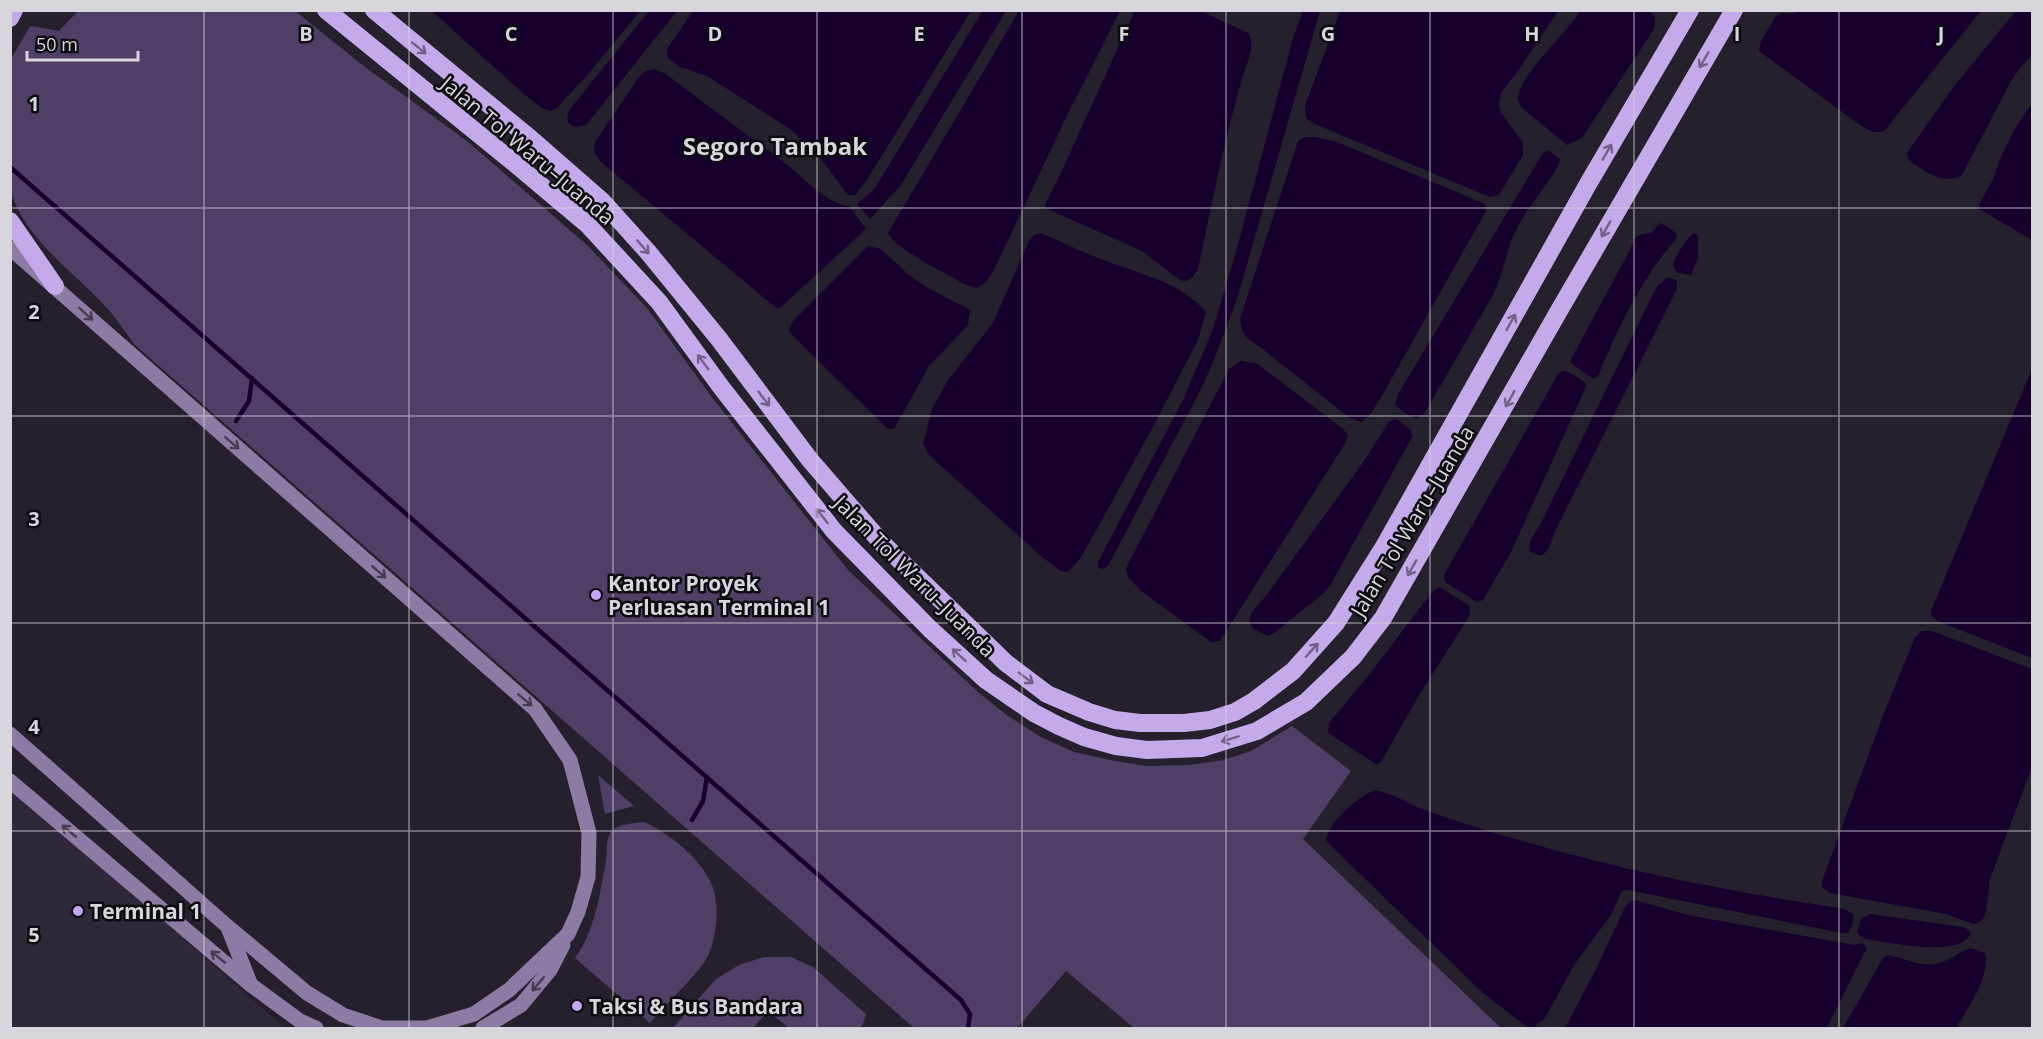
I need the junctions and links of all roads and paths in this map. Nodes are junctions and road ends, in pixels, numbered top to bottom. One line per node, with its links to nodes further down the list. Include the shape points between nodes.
1 (14, 10): 6 (highway)
2 (326, 10): 5 (highway, Jalan Tol Waru–Juanda, one-way to 2, via 1383,618 1345,664 1306,702 1257,731 1202,748 1147,750 1084,737 1034,713 986,680 834,531 659,302 587,224)
3 (374, 10): 4 (highway, Jalan Tol Waru–Juanda, one-way to 4, via 602,201 648,252 810,460 881,542 1006,663 1047,694 1089,712 1140,723 1210,720 1235,712 1293,671 1336,623 1385,545)
4 (1690, 10)
5 (1734, 10)
6 (10, 18)
7 (10, 221): 9 (highway)
8 (10, 248): 9 (street)
9 (55, 286): 13 (street, one-way to 13, via 535,709 570,760 589,833 588,877)
10 (10, 734): 12 (street)
11 (10, 781): 14 (street, one-way to 11)
12 (227, 926): 13 (street, via 307,993 343,1015 382,1028 427,1028 474,1014 509,990); 14 (street)
13 (568, 934): 16 (street, one-way to 16, via 550,970 520,1005)
14 (251, 985): 15 (street)
15 (316, 1029)
16 (483, 1029)

